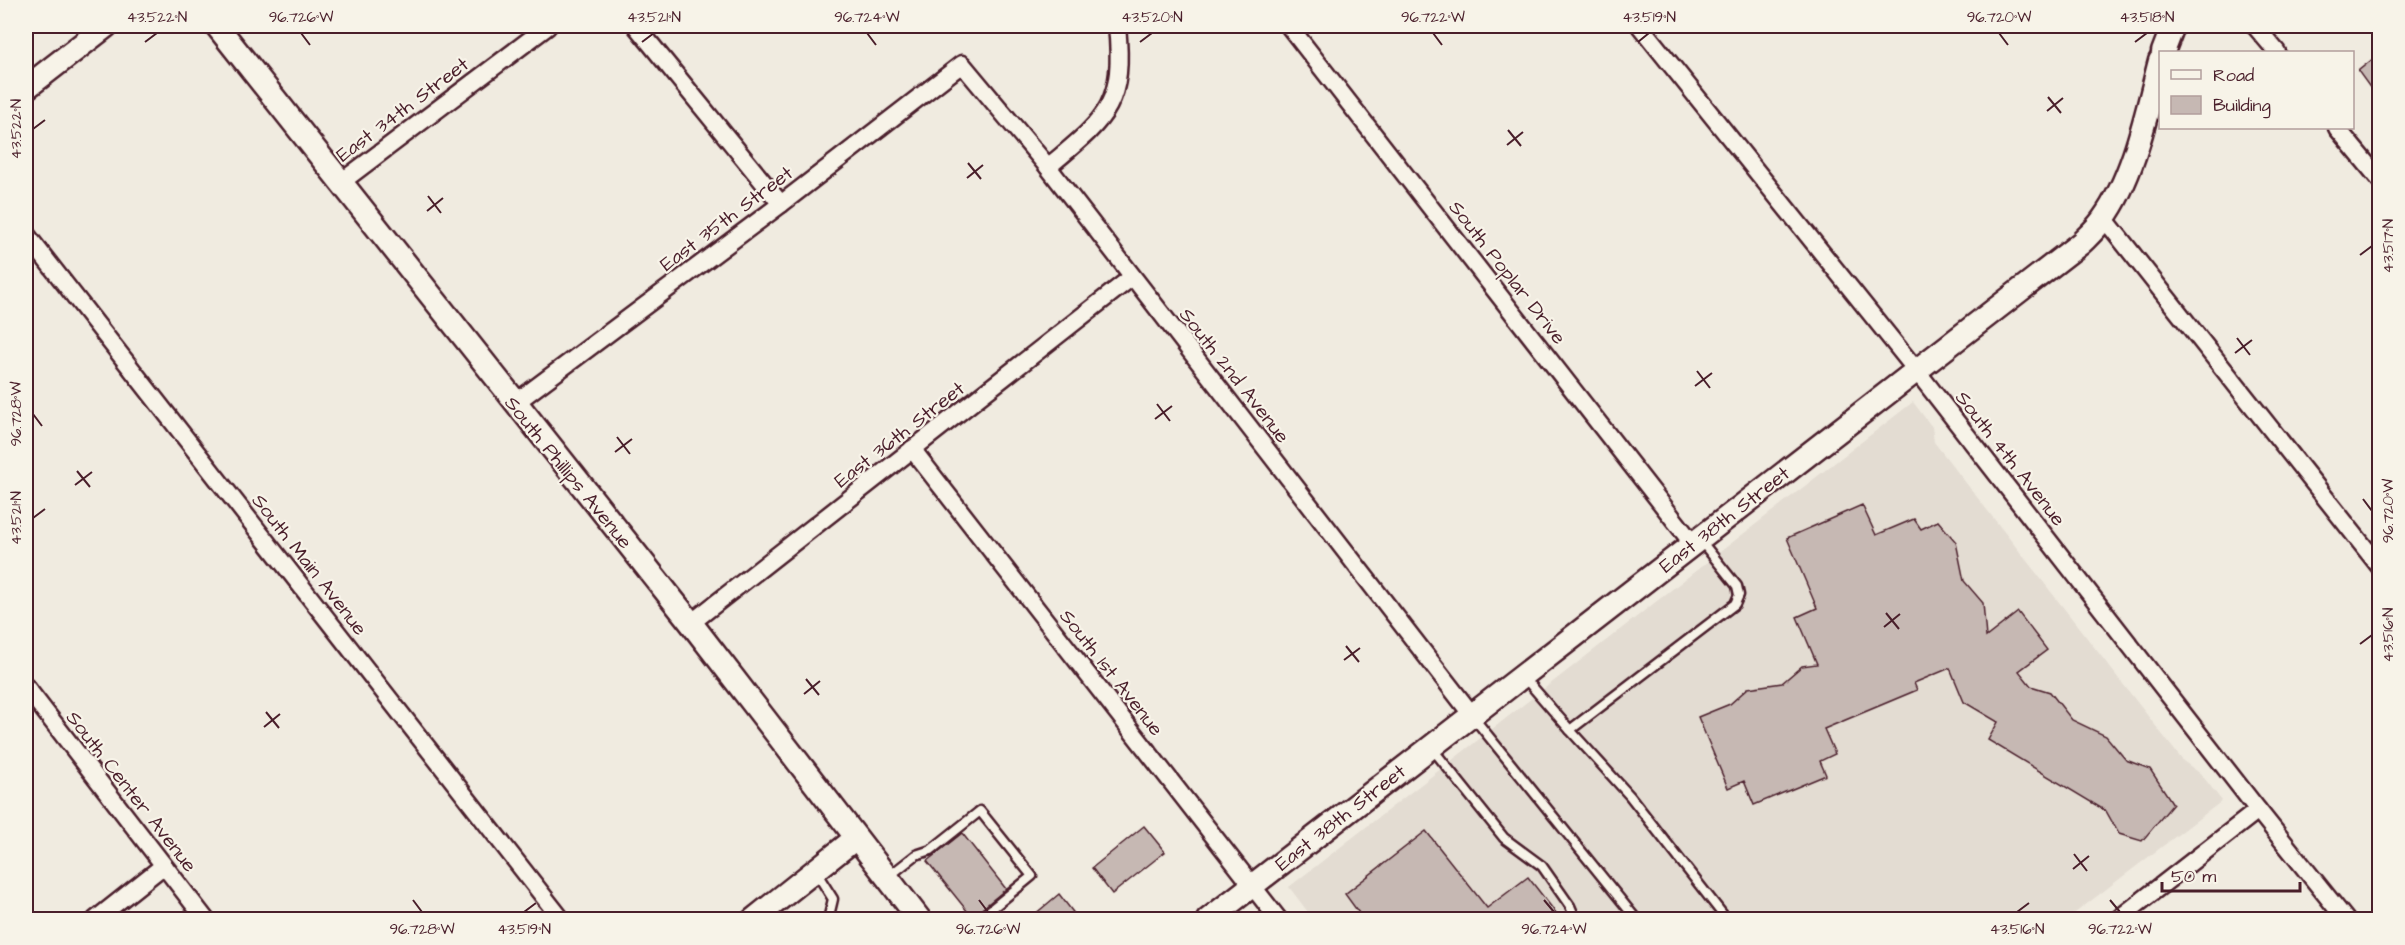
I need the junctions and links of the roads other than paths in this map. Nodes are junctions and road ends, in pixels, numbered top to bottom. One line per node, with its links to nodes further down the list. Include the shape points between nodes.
1 (106, 26): 14 (street)
2 (217, 26): 18 (street, South Phillips Avenue)
3 (548, 26): 18 (street, East 34th Street)
4 (636, 26): 19 (street)
5 (1117, 26): 16 (street, via 1118,77 1106,112)
6 (1289, 26): 26 (street, South Poplar Drive)
7 (1640, 26): 23 (street, South 4th Avenue)
8 (2173, 26): 10 (street)
9 (2255, 26): 11 (street)
10 (2163, 51)
11 (2276, 51)
12 (962, 64): 16 (street, South 2nd Avenue); 19 (street, East 35th Street)
13 (2159, 65): 20 (street, East 38th Street, via 2132,160)
14 (26, 88)
15 (2338, 129): 17 (street)
16 (1048, 167): 22 (street, South 2nd Avenue)
17 (2379, 180)
18 (340, 183): 24 (street, South Phillips Avenue)
19 (781, 204): 24 (street, East 35th Street)
20 (2104, 218): 23 (street, East 38th Street, via 2081,243); 27 (street)
21 (26, 234): 40 (street, South Main Avenue)
22 (1132, 278): 25 (street, East 36th Street); 31 (street, South 2nd Avenue)
23 (1916, 370): 26 (street, East 38th Street); 34 (street, South 4th Avenue)
24 (515, 403): 28 (street, South Phillips Avenue)
25 (912, 450): 28 (street, East 36th Street); 39 (street, South 1st Avenue)
26 (1696, 541): 29 (street, East 38th Street); 32 (lane, via 1737,586 1735,604)
27 (2379, 567)
28 (691, 623): 35 (street, South Phillips Avenue)
29 (1522, 676): 31 (street, East 38th Street); 32 (lane)
30 (26, 687): 36 (street, South Center Avenue)
31 (1472, 715): 33 (street, East 38th Street); 50 (lane)
32 (1570, 730): 51 (lane, via 1630,796)
33 (1431, 746): 39 (street, East 38th Street); 49 (lane, via 1504,838 1542,866)
34 (2258, 810): 52 (street); 53 (street, South 4th Avenue)
35 (856, 838): 37 (street); 38 (street, South Phillips Avenue)
36 (163, 866): 41 (street); 42 (street, South Center Avenue)
37 (815, 870): 43 (street); 44 (lane, via 834,899)
38 (887, 878): 45 (street, South Phillips Avenue); 46 (lane, via 916,855 931,850 980,811 1032,876)
39 (1252, 885): 47 (street, East 38th Street); 48 (street, South 1st Avenue)
40 (559, 919)
41 (95, 920)
42 (206, 920)
43 (753, 920)
44 (828, 920)
45 (920, 920)
46 (978, 920)
47 (1208, 920)
48 (1279, 920)
49 (1576, 920)
50 (1637, 920)
51 (1727, 920)
52 (2117, 920)
53 (2346, 920)

